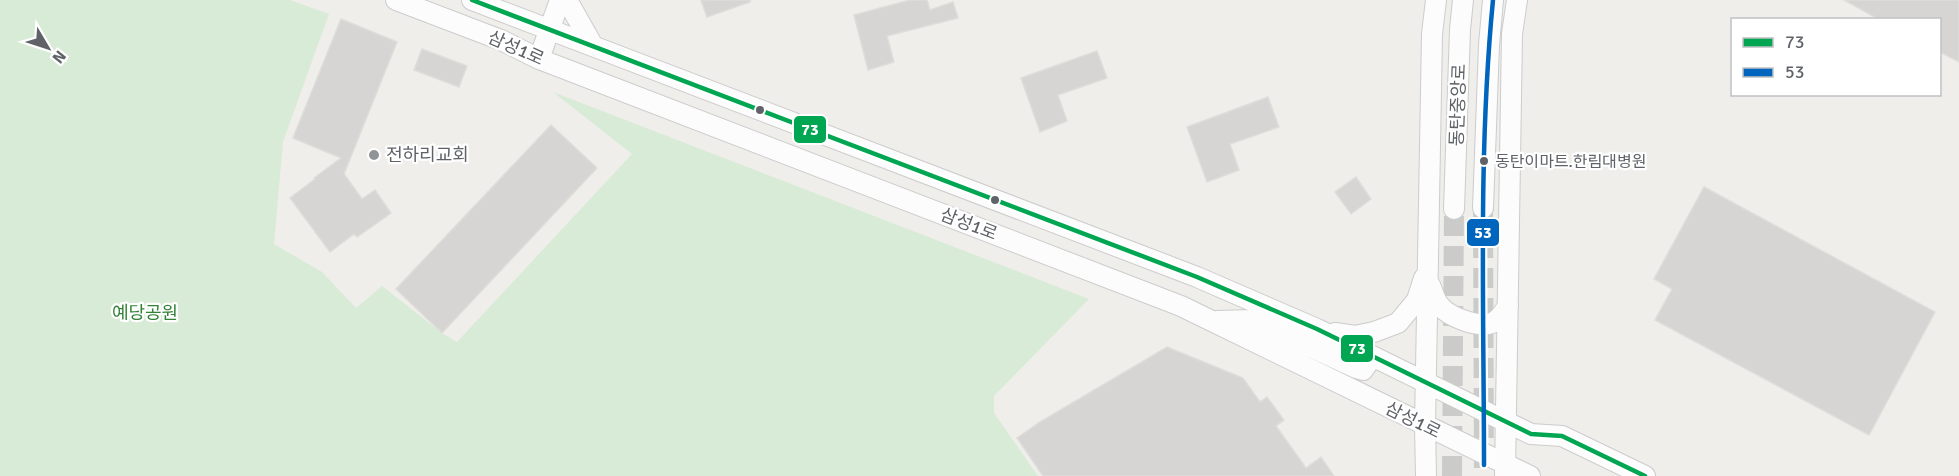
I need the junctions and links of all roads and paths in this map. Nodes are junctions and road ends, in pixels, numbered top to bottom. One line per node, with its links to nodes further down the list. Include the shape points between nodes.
1 (396, 0): 11 (street, 삼성1로, via 501,40)
2 (472, 0): 9 (street, 삼성1로)
3 (560, 0): 9 (street)
4 (567, 0): 10 (street)
5 (1436, 0): 14 (street, via 1432,34)
6 (1463, 0): 13 (street, 동탄중앙로)
7 (1493, 0): 12 (street)
8 (1517, 0): 15 (street, via 1512,34)
9 (550, 29): 10 (street, 삼성1로); 11 (street)
10 (593, 46): 17 (street, 삼성1로, via 1197,277)
11 (539, 59): 16 (street, 삼성1로)
12 (1483, 207)
13 (1454, 209)
14 (1429, 274): 15 (street, via 1439,305 1450,315 1475,324 1491,324); 17 (street, via 1417,300 1398,323 1355,336); 19 (street)
15 (1508, 306): 20 (street)
16 (1214, 321): 18 (street, via 1253,320 1363,370 1368,363); 21 (street, 삼성1로)
17 (1317, 329): 18 (street, 삼성1로)
18 (1364, 352): 19 (street, 삼성1로)
19 (1427, 383): 20 (street, 삼성1로); 21 (street)
20 (1506, 422): 22 (street); 25 (street, 삼성1로, via 1531,434 1562,436)
21 (1425, 426): 22 (street, 삼성1로); 23 (street)
22 (1505, 470): 24 (street, 삼성1로)
23 (1426, 476)
24 (1530, 476)
25 (1645, 476)

